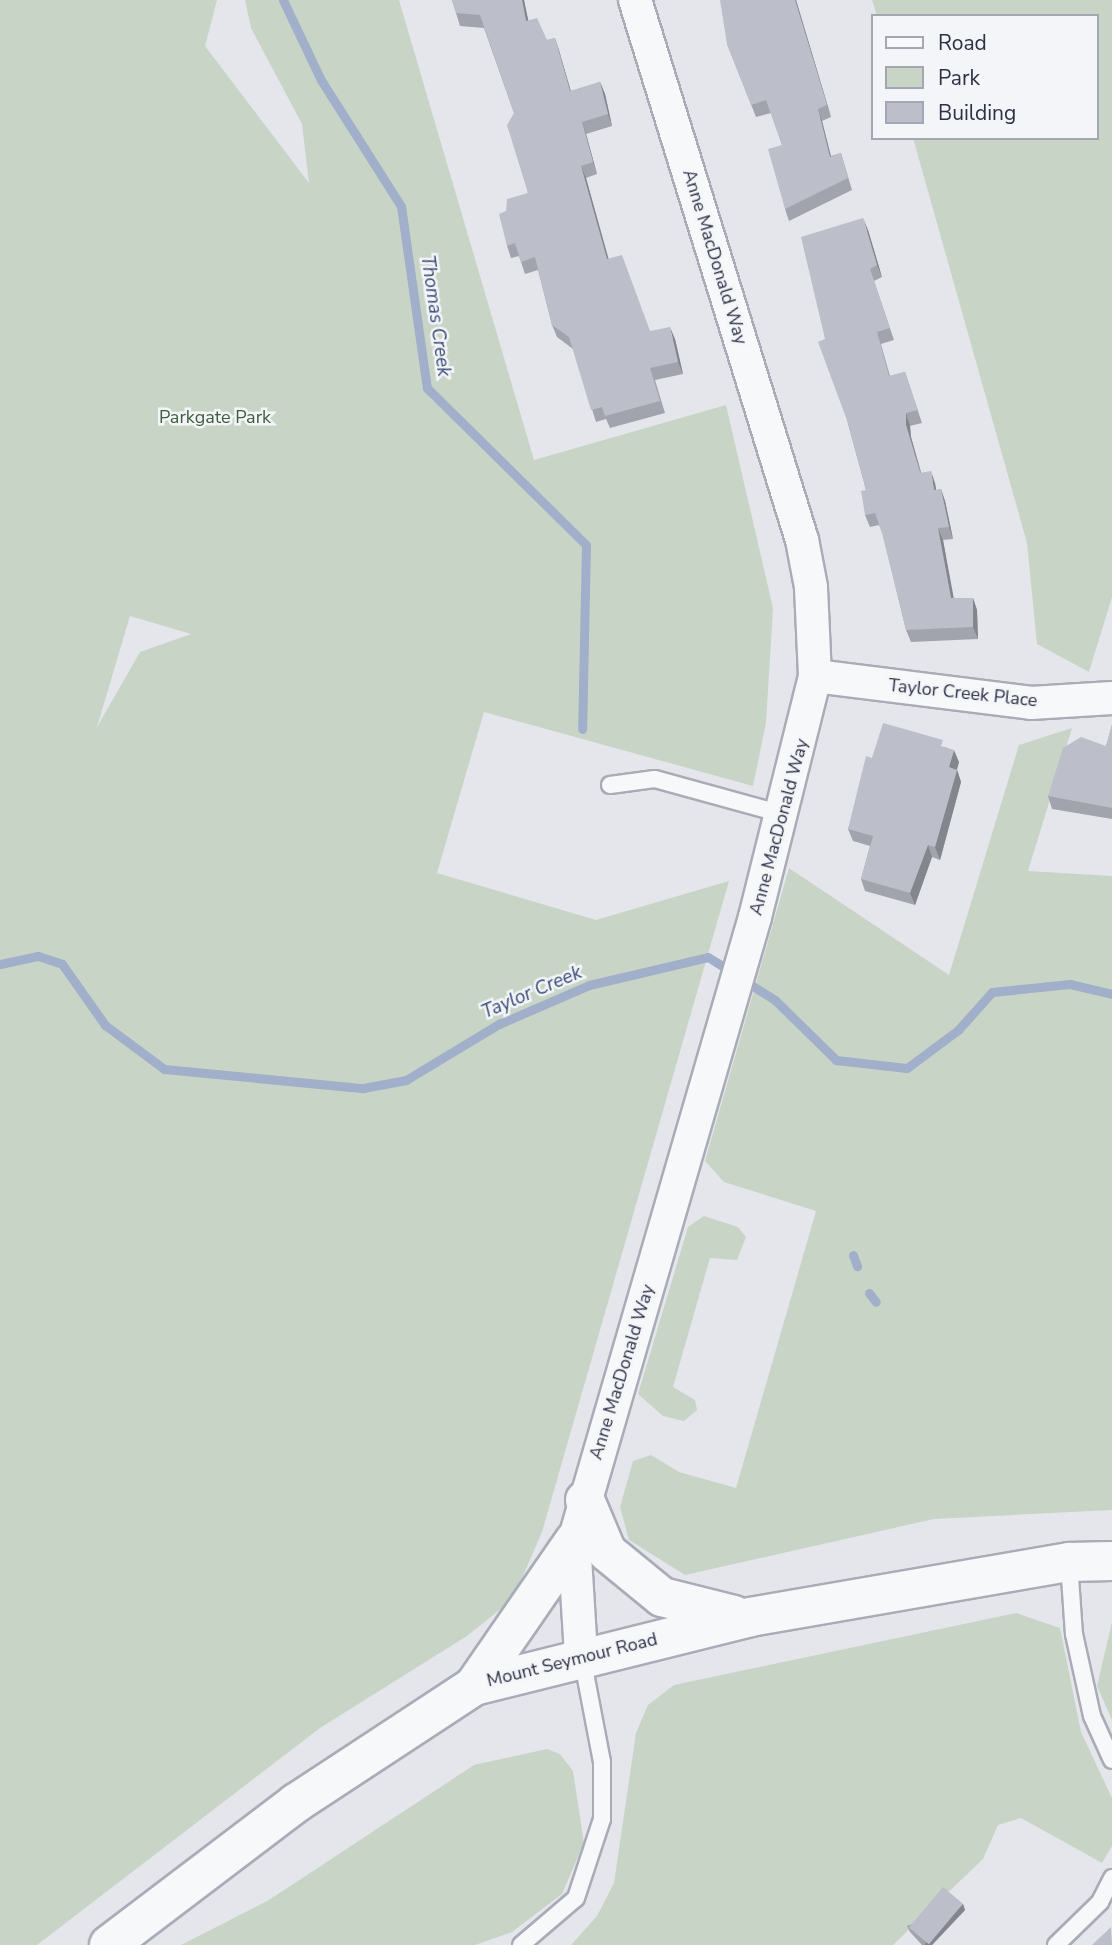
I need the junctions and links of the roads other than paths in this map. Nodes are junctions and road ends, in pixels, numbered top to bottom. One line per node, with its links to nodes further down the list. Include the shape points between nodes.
1 (635, 0): 2 (street, Anne MacDonald Way, via 802,540 811,587)
2 (815, 676): 3 (street, Taylor Creek Place, via 1031,703); 5 (street, Anne MacDonald Way)
3 (1112, 698)
4 (610, 785): 5 (lane, via 655,779)
5 (782, 814): 6 (street, Anne MacDonald Way)
6 (584, 1500): 7 (street, Anne MacDonald Way); 10 (street, via 607,1552 662,1597)
7 (574, 1541): 11 (street, Anne MacDonald Way); 12 (street)
8 (1112, 1561): 9 (street, Mount Seymour Road)
9 (1069, 1562): 10 (street, Mount Seymour Road); 13 (lane, via 1074,1634 1092,1716)
10 (750, 1617): 11 (street, Mount Seymour Road)
11 (582, 1655): 12 (street, Mount Seymour Road); 16 (lane, via 602,1762 602,1819 576,1898)
12 (474, 1685): 15 (street, Mount Seymour Road, via 296,1802)
13 (1112, 1760)
14 (1112, 1878): 17 (lane, via 1100,1902)
15 (109, 1945)
16 (521, 1945)
17 (1056, 1945)

